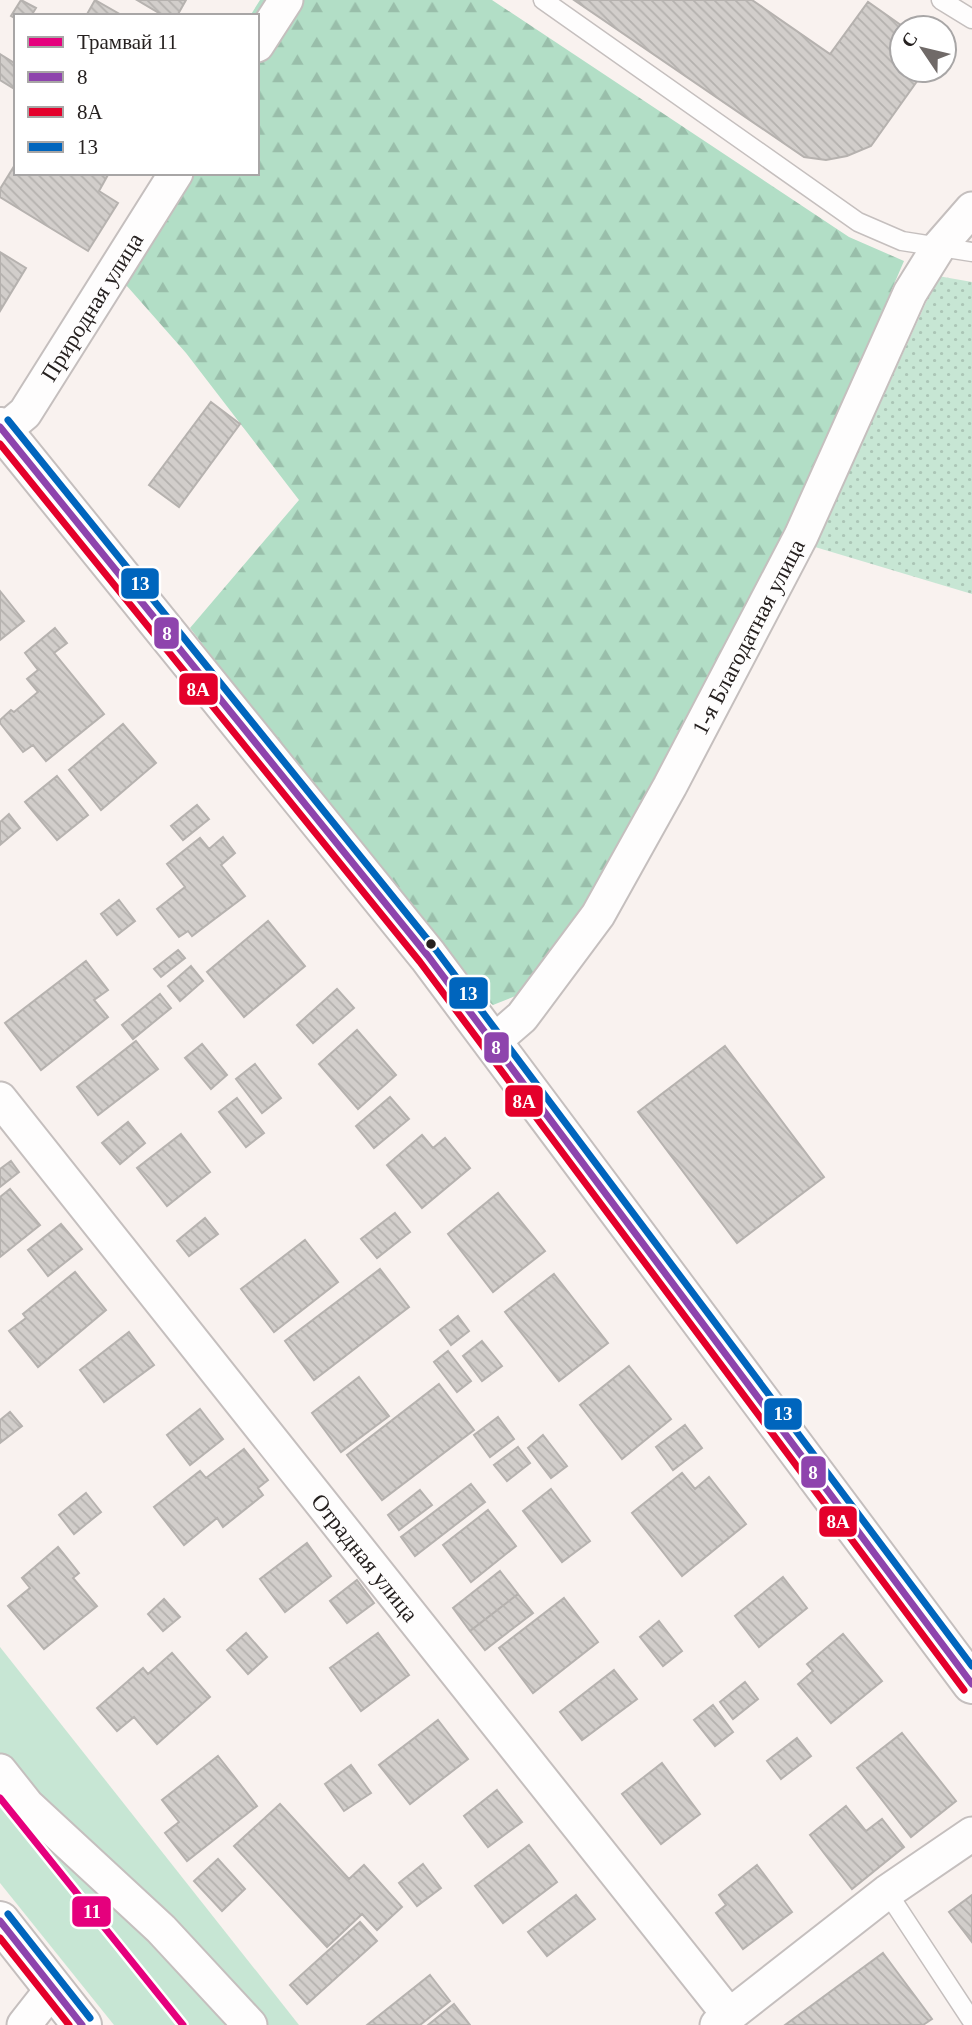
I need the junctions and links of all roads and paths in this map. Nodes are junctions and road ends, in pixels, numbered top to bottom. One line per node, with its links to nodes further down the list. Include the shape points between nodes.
1 (286, 0): 5 (street)
2 (543, 0): 8 (lane, via 858,222 902,241)
3 (941, 0): 4 (lane)
4 (972, 19)
5 (259, 42)
6 (175, 175): 10 (street, Природная улица, via 25,413)
7 (972, 209): 8 (street, 1-я Благодатная улица)
8 (938, 248): 9 (lane); 11 (street, 1-я Благодатная улица, via 910,293 800,536 598,915 522,1017)
9 (972, 252)
10 (1, 430): 11 (main road, via 419,946)
11 (492, 1044): 13 (main road)
12 (0, 1099): 19 (street, Отрадная улица)
13 (972, 1684)
14 (0, 1771): 23 (street, via 27,1805 162,1929)
15 (972, 1834): 16 (street)
16 (887, 1892): 19 (street); 20 (lane)
17 (0, 1921): 18 (main road)
18 (53, 1988): 21 (street); 22 (main road)
19 (723, 2020)
20 (972, 2021)
21 (24, 2025)
22 (82, 2025)
23 (250, 2025)

